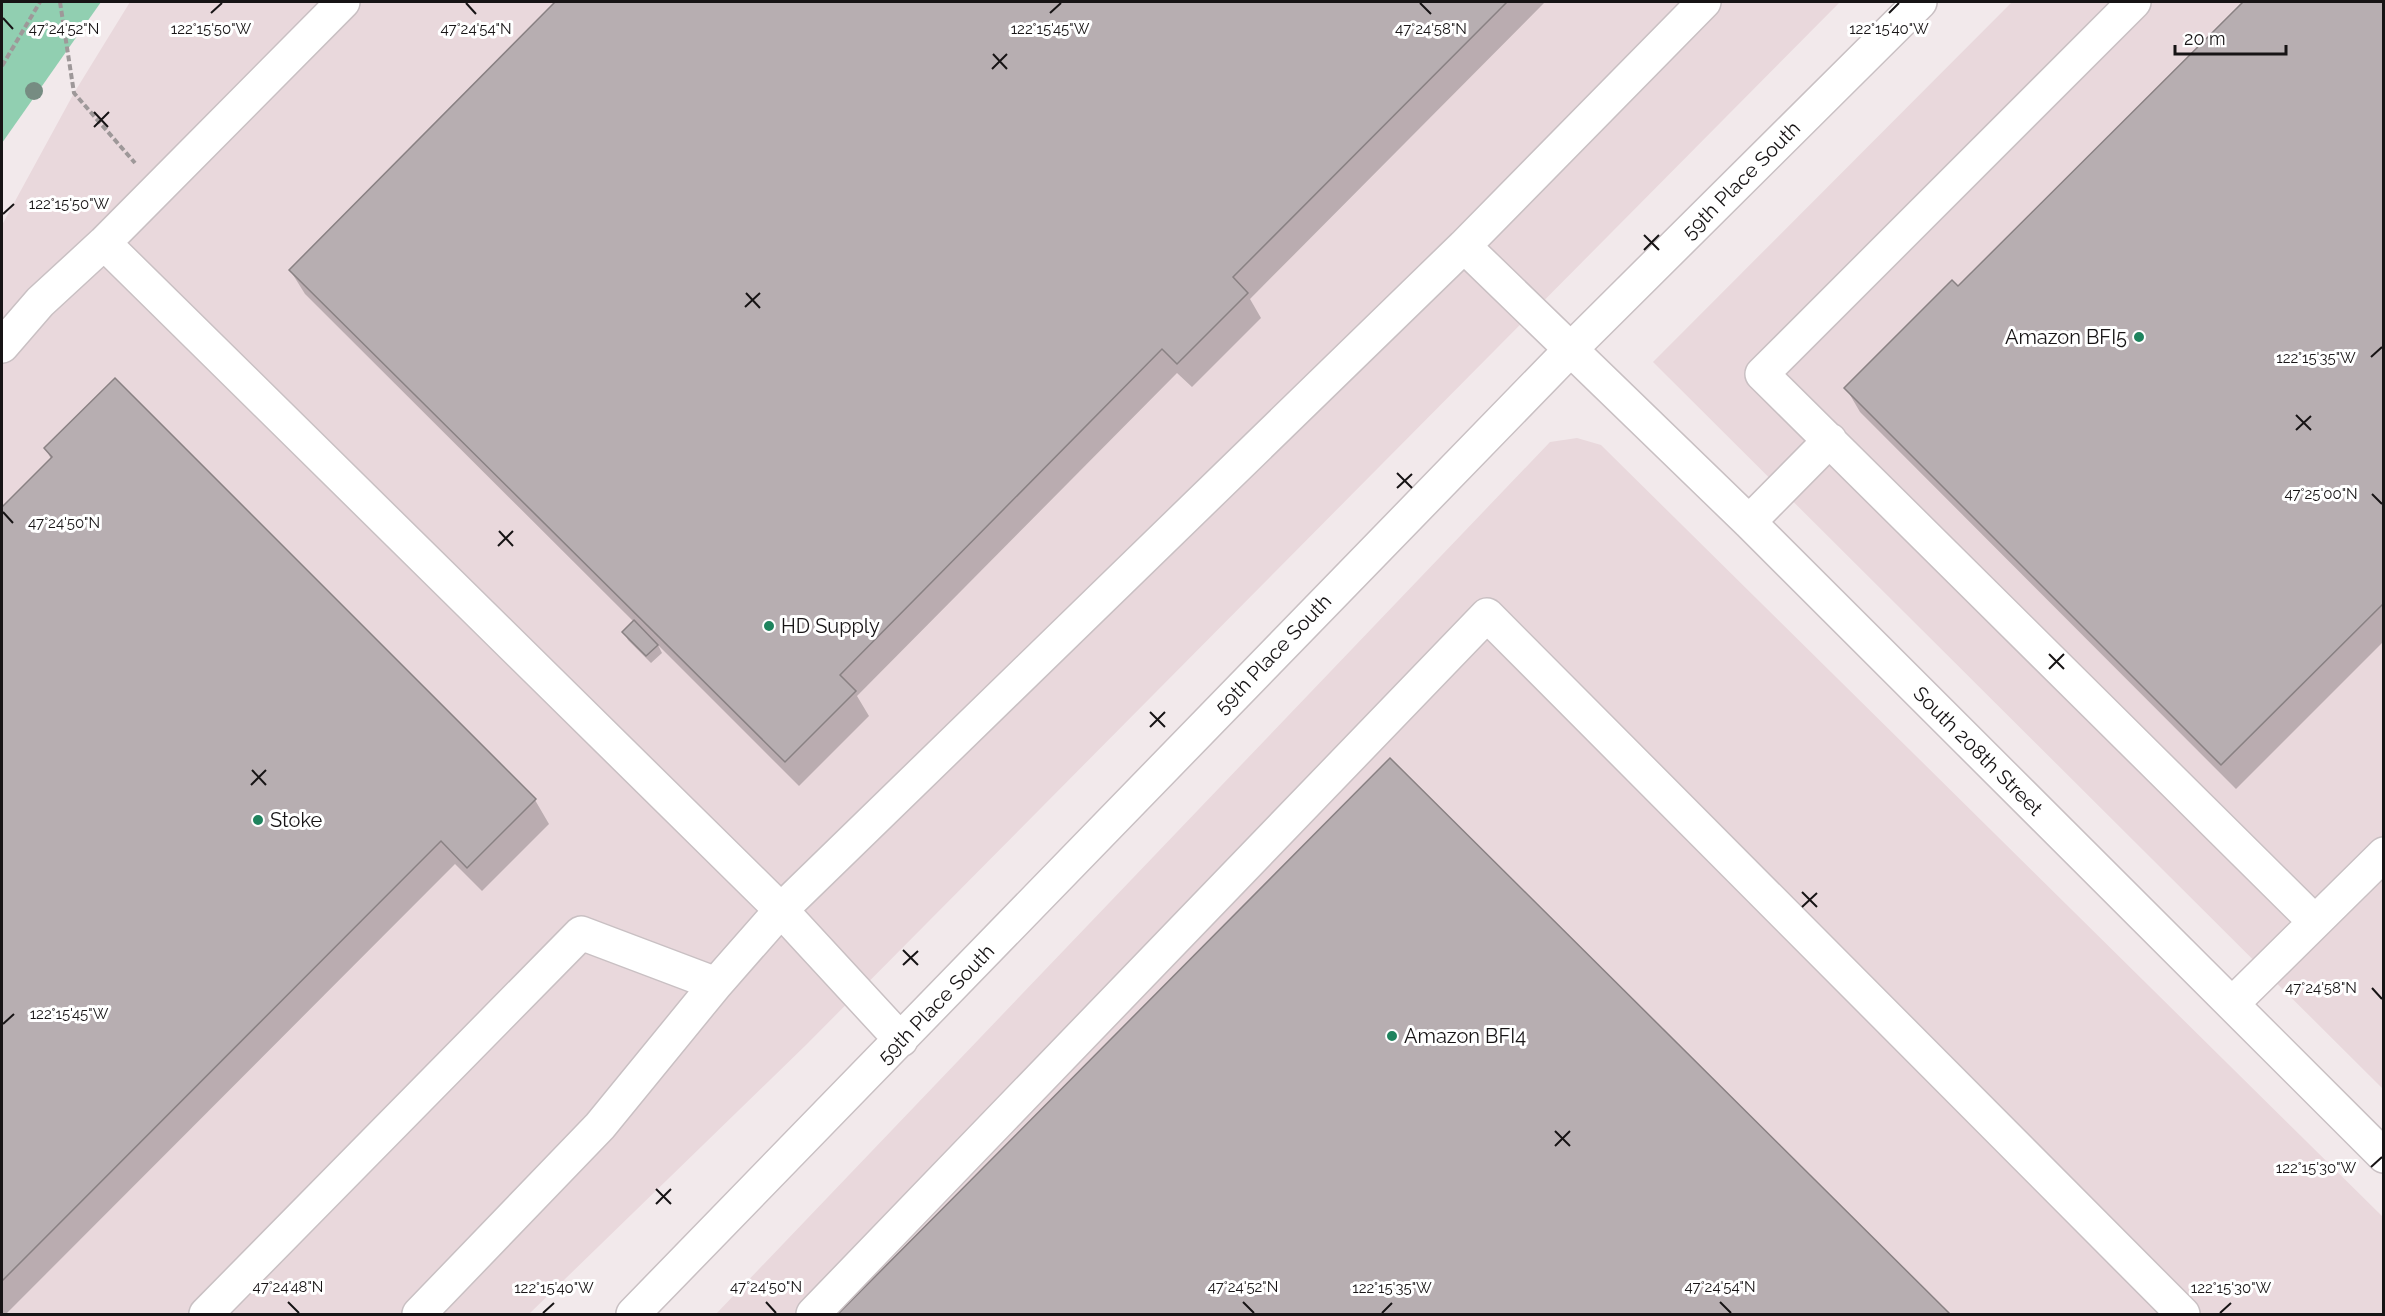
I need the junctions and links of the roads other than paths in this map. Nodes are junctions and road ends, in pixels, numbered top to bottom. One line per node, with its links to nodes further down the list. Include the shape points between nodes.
1 (343, 2): 5 (street)
2 (1704, 2): 6 (street)
3 (1920, 2): 8 (street, 59th Place South)
4 (2134, 2): 9 (street, via 1762,374)
5 (105, 243): 7 (street, via 40,302); 12 (street)
6 (1464, 246): 8 (street, South 208th Street); 12 (street)
7 (2, 346)
8 (1571, 349): 10 (street, South 208th Street); 16 (street, 59th Place South)
9 (1830, 440): 10 (street); 13 (street)
10 (1749, 522): 15 (street, South 208th Street)
11 (2384, 854): 13 (street)
12 (781, 910): 14 (street); 16 (street)
13 (2314, 921): 15 (street)
14 (716, 984): 18 (street, via 581,933); 19 (street, via 600,1126)
15 (2232, 1004): 17 (street, South 208th Street)
16 (901, 1040): 20 (street, 59th Place South)
17 (2384, 1156)
18 (206, 1314)
19 (419, 1314)
20 (633, 1314)
21 (813, 1314): 22 (street, via 1487,615)
22 (2183, 1314)

